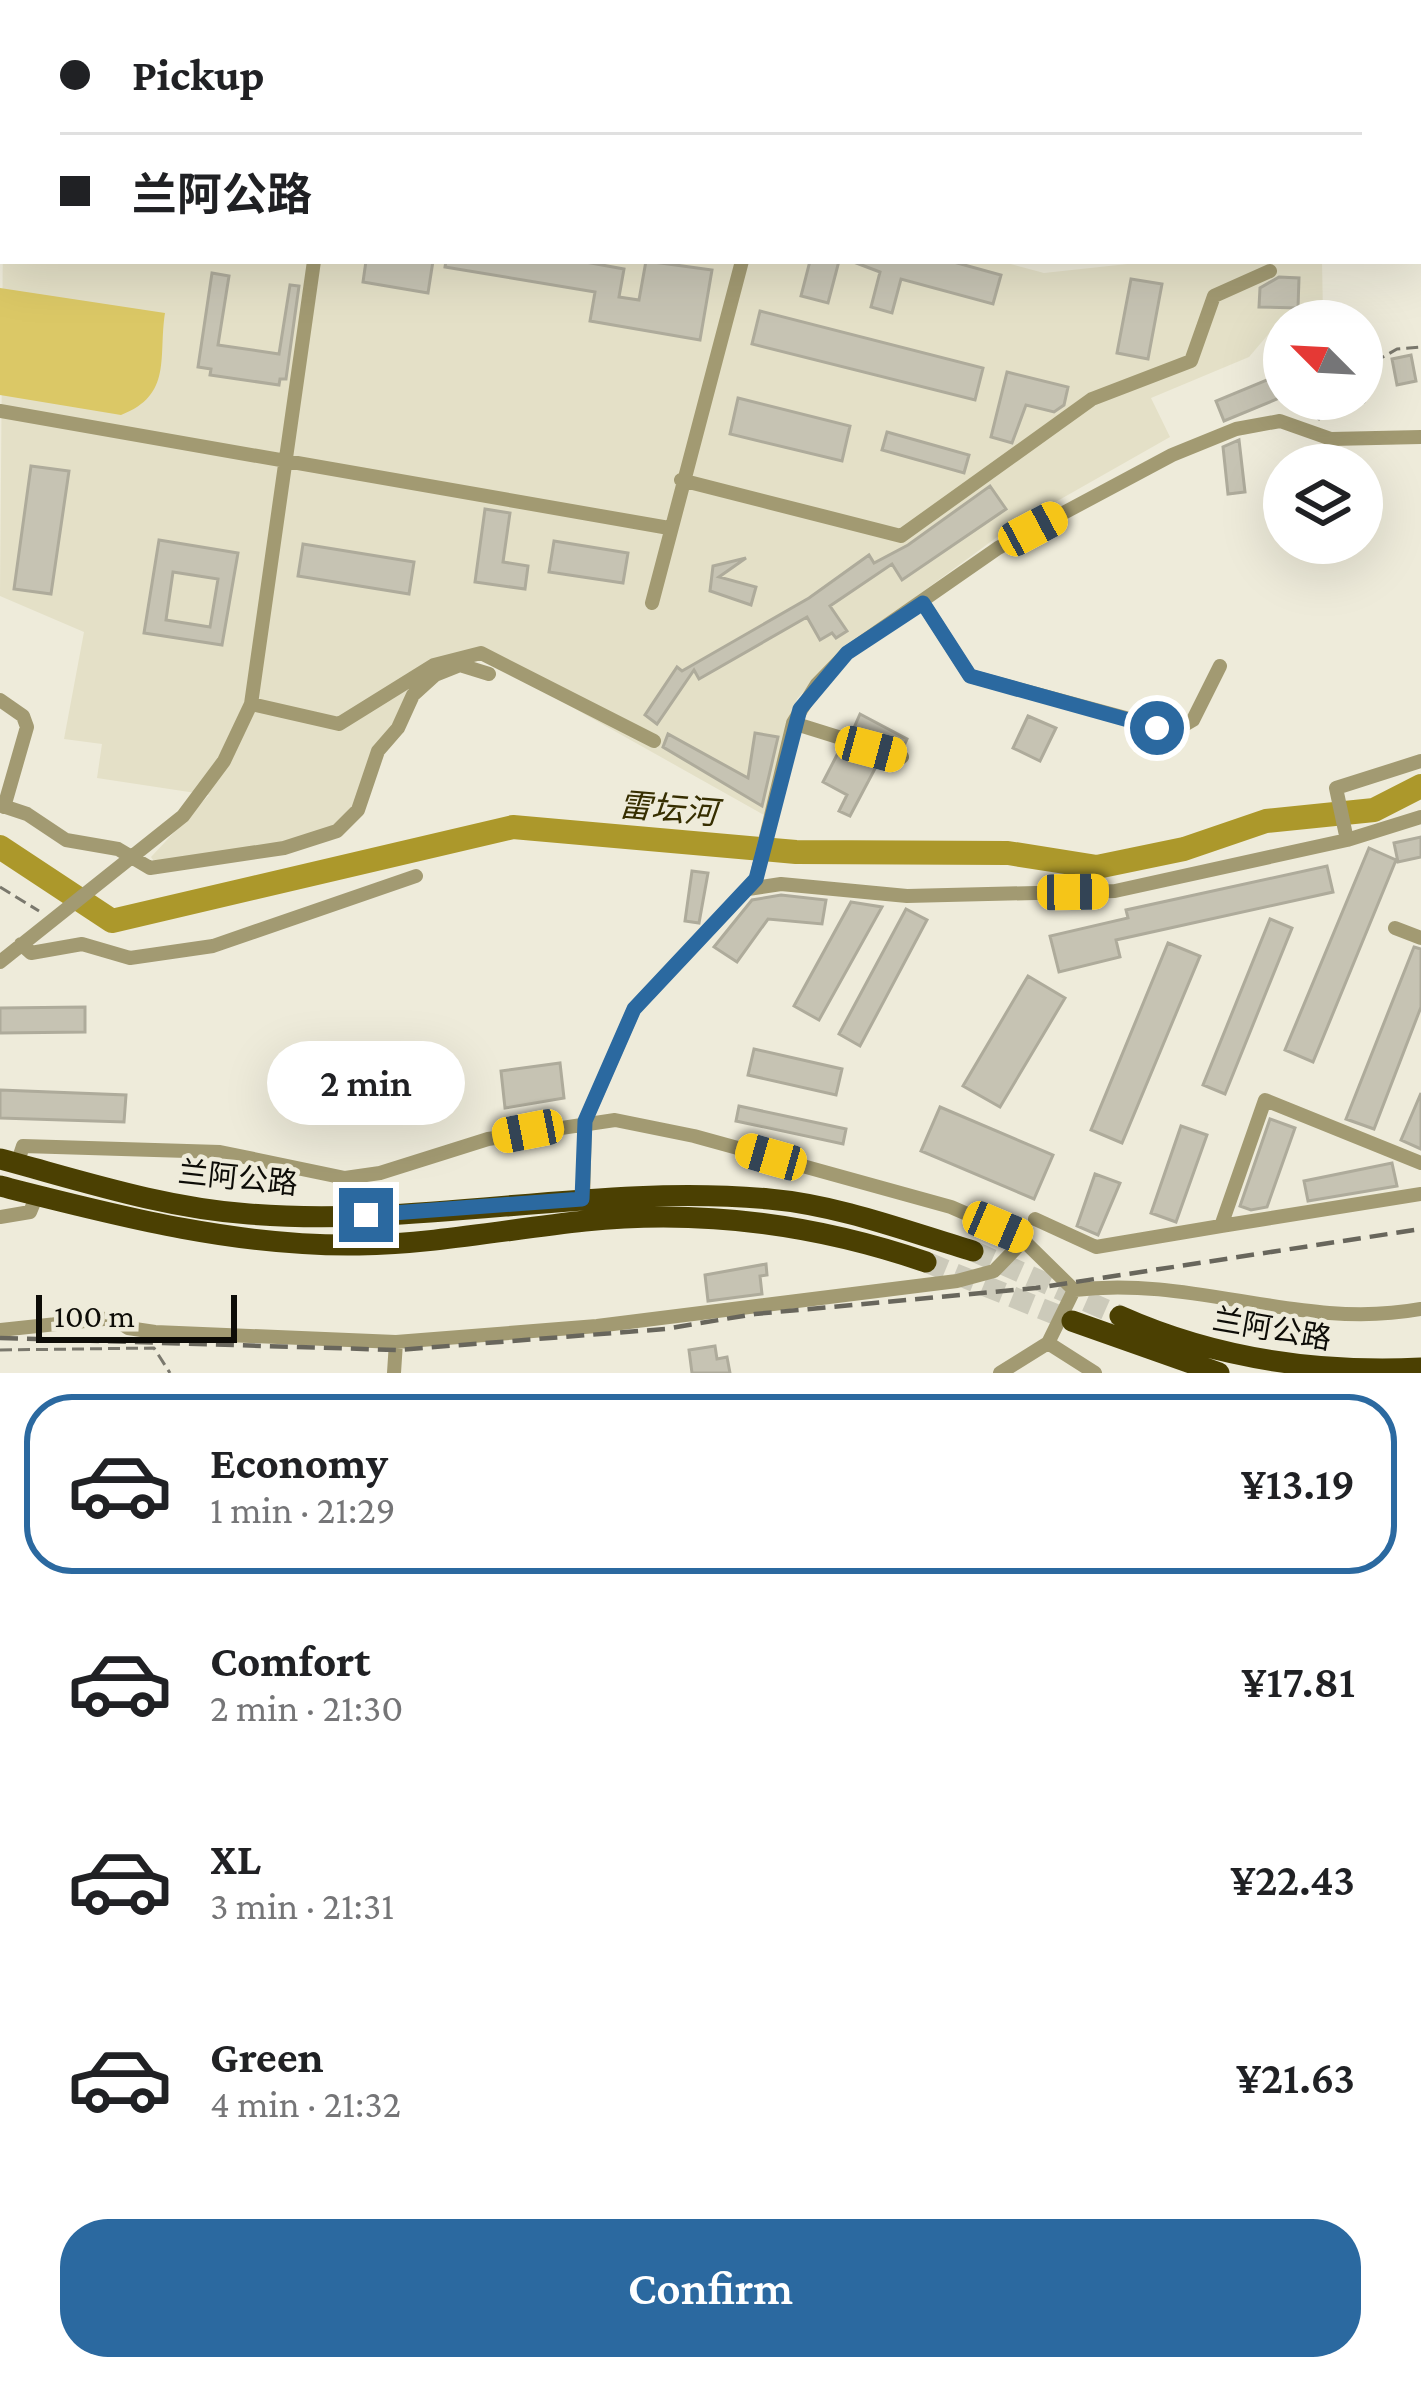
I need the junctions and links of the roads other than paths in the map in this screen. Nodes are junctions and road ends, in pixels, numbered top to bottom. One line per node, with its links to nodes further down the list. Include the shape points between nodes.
1 (314, 264): 6 (street)
2 (741, 264): 7 (street)
3 (1270, 271): 7 (street, via 1214,296 1191,361 1091,399 901,536)
4 (0, 411): 6 (street)
5 (1421, 436): 10 (street, via 1331,439 1280,421 1237,429 998,548)
6 (283, 462): 8 (street); 14 (street)
7 (681, 480): 8 (street)
8 (670, 529): 9 (street)
9 (652, 603)
10 (923, 603): 11 (street, via 970,676 1132,724 1174,731 1193,720); 15 (street, via 847,653)
11 (1220, 666)
12 (489, 674): 22 (street, via 460,665 418,687 378,751 358,810 325,837 171,868)
13 (0, 700): 19 (street, via 27,727)
14 (251, 704): 16 (street, via 339,724 434,665 481,653); 22 (street, via 224,761 183,816)
15 (793, 723): 17 (street); 24 (street, via 770,842)
16 (654, 741)
17 (902, 757)
18 (1421, 761): 21 (street, via 1336,788)
19 (2, 806): 22 (street, via 66,840)
20 (1421, 817): 21 (street)
21 (1345, 831): 24 (street, via 1115,891 907,896)
22 (130, 857): 27 (street)
23 (416, 876): 27 (street, via 213,946 130,958 82,944 31,953)
24 (752, 884): 29 (street, via 634,1009)
25 (1395, 928): 26 (street)
26 (1421, 938)
27 (21, 944): 28 (street)
28 (0, 962)
29 (585, 1121): 30 (street, via 345,1178 220,1152 23,1146); 35 (street); 39 (street, via 694,1136 951,1207)
30 (8, 1162): 35 (highway, 兰阿公路, via 127,1195 249,1214)
31 (1421, 1163): 38 (street, via 1265,1100)
32 (0, 1186): 34 (highway, 兰阿公路)
33 (1421, 1194): 38 (street)
34 (37, 1195): 35 (highway, 兰阿公路, via 121,1219 245,1239 359,1245); 36 (street, via 30,1212)
35 (585, 1210): 40 (highway, 兰阿公路, via 773,1199); 41 (highway, 兰阿公路, via 785,1224)
36 (0, 1217)
37 (1035, 1219): 38 (street, via 1096,1247)
38 (1221, 1226)
39 (1024, 1240): 42 (street); 47 (street, via 994,1270 957,1281)
40 (973, 1251)
41 (926, 1262)
42 (1074, 1290): 43 (street, via 1168,1287 1345,1318); 48 (street)
43 (1421, 1310)
44 (1120, 1316): 49 (highway, 兰阿公路, via 1208,1351 1276,1364 1331,1372)
45 (1072, 1321): 53 (highway, 兰阿公路)
46 (0, 1330): 47 (street, via 113,1318 128,1328 219,1337)
47 (396, 1342): 50 (street)
48 (1048, 1343): 51 (street); 52 (street)
49 (1421, 1368)
50 (394, 1373)
51 (1000, 1373)
52 (1096, 1373)
53 (1219, 1373)

